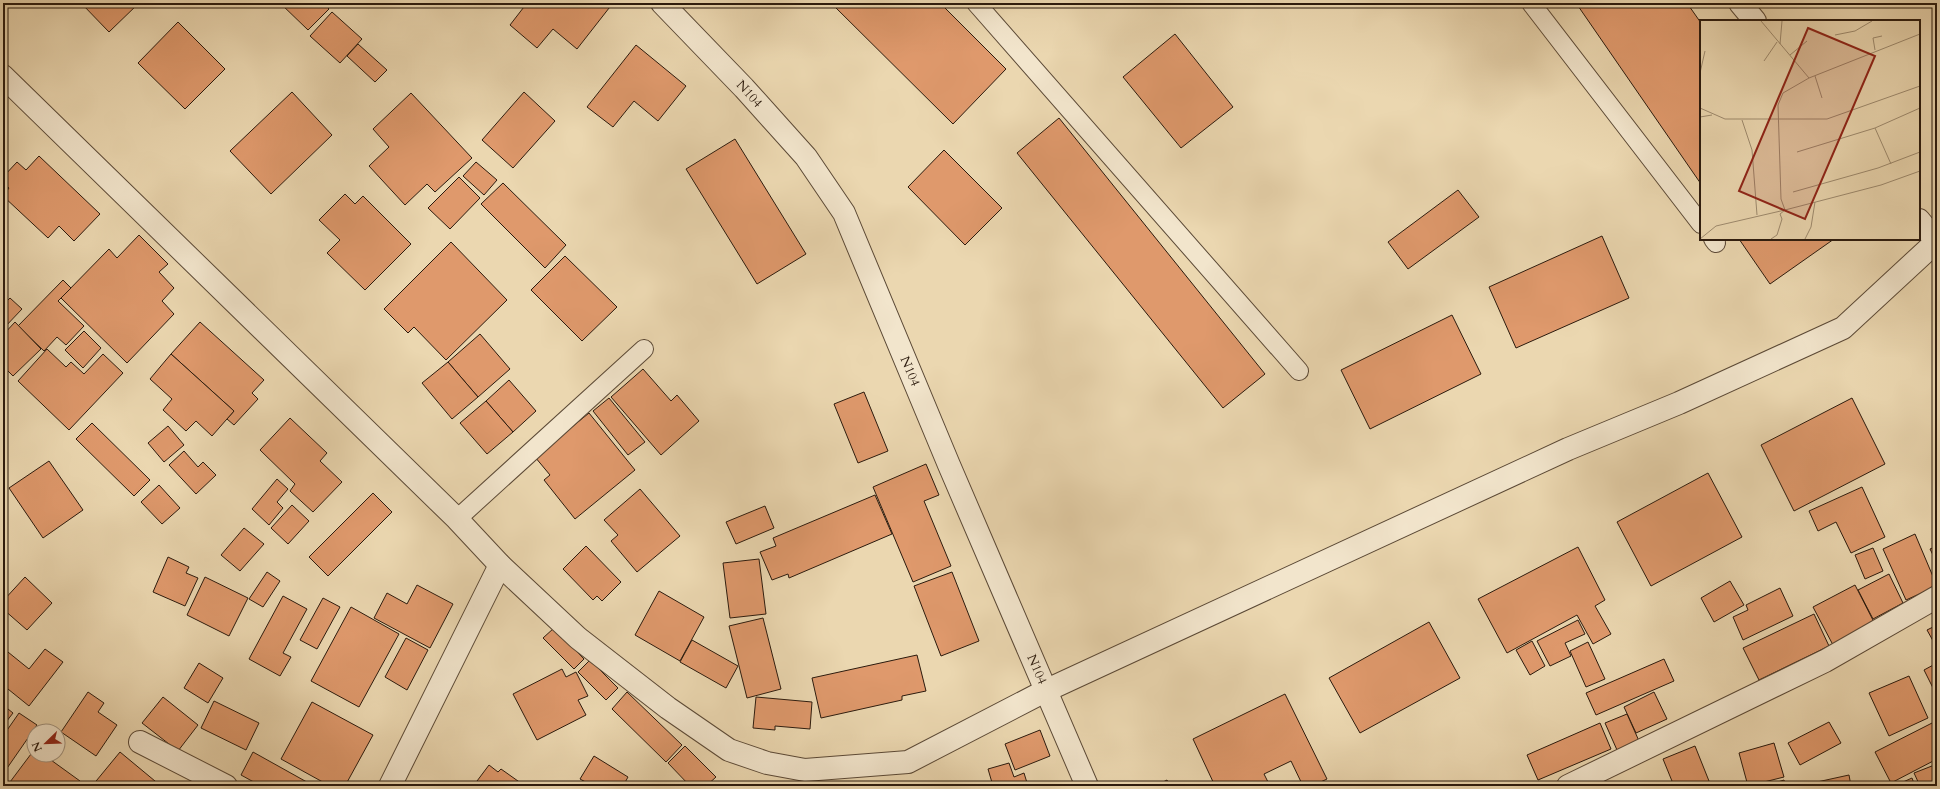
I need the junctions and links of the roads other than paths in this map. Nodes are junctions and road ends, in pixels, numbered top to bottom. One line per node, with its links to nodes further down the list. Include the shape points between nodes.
1 (662, 3): 15 (street, N104 / N104, via 806,157 844,213)
2 (976, 3): 11 (lane)
3 (1531, 3): 8 (lane)
4 (1740, 3): 5 (street)
5 (1754, 20)
6 (3, 76): 12 (street)
7 (1920, 221): 9 (street)
8 (1700, 223)
9 (1937, 241): 15 (street, via 1843,328 1679,403 1568,449)
10 (644, 349): 12 (lane)
11 (1299, 371)
12 (457, 519): 13 (street)
13 (500, 565): 15 (street, via 578,638 668,708 729,750 766,763 805,770 908,762); 18 (street)
14 (1937, 598): 20 (street, via 1825,661)
15 (1045, 692): 19 (street, N104 / N104)
16 (140, 742): 17 (street)
17 (226, 786)
18 (390, 786)
19 (1087, 786)
20 (1568, 786)

